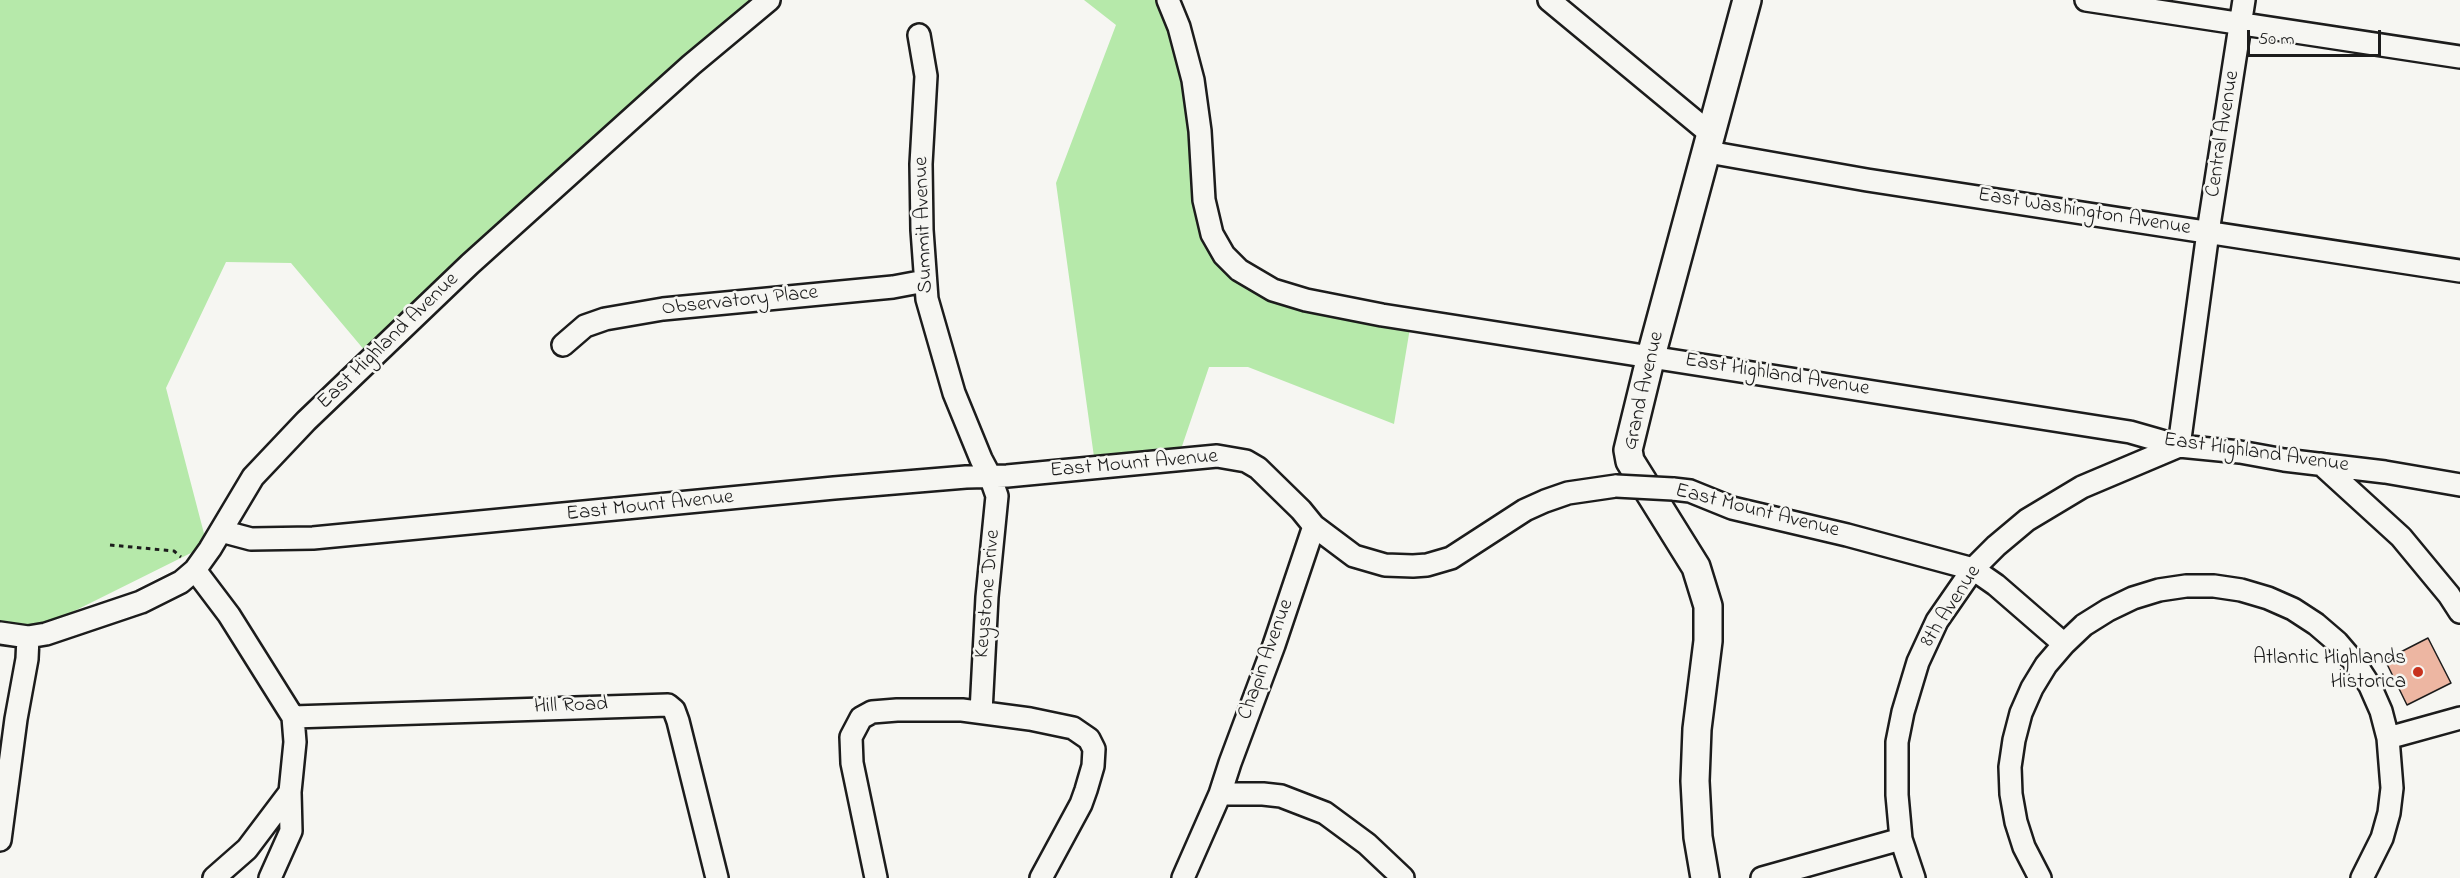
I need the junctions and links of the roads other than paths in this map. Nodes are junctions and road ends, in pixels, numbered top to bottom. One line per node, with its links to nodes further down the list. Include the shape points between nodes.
1 (770, 0): 21 (street, East Highland Avenue, via 691,65 470,264 306,421 253,477)
2 (1168, 0): 15 (street, East Highland Avenue, via 1193,80 1205,207 1212,234 1239,270 1273,290 1306,300)
3 (1549, 0): 10 (street, East Washington Avenue)
4 (1747, 0): 10 (street, Grand Avenue)
5 (2086, 0): 7 (street)
6 (2244, 0): 7 (street, Central Avenue)
7 (2241, 23): 9 (street); 11 (street, Central Avenue)
8 (919, 35): 13 (street, Summit Avenue, via 926,76 921,164)
9 (2460, 57)
10 (1710, 143): 11 (street, East Washington Avenue, via 1867,180); 15 (street, Grand Avenue)
11 (2208, 232): 12 (street, East Washington Avenue); 16 (street, Central Avenue)
12 (2460, 271)
13 (925, 281): 14 (street, Observatory Place, via 663,309 605,319 585,327); 18 (street, Summit Avenue, via 954,393)
14 (563, 345)
15 (1651, 356): 16 (street, East Highland Avenue, via 2130,432); 43 (street, Grand Avenue, via 1628,450 1629,461 1695,567 1707,599 1708,641 1695,781)
16 (2179, 446): 17 (street, East Highland Avenue); 22 (street, 8th Avenue, via 2064,496 2027,520)
17 (2321, 464): 19 (street, East Highland Avenue); 24 (street, via 2401,537)
18 (990, 476): 20 (street, East Mount Avenue, via 1228,457 1258,468); 21 (street, East Mount Avenue, via 314,538 251,539); 28 (street, Keystone Drive, via 997,496)
19 (2460, 485)
20 (1314, 526): 22 (street, East Mount Avenue, bridge, via 1341,549 1369,562 1427,565 1461,553 1525,510 1568,493 1616,486 1673,489 1690,491 1732,508); 33 (street, Chapin Avenue)
21 (221, 531): 23 (street, East Highland Avenue)
22 (1973, 569): 27 (street, East Mount Avenue); 34 (street, 8th Avenue, via 1924,647 1903,712 1896,753)
23 (195, 570): 26 (street, East Highland Avenue, via 181,582 141,602); 29 (street, via 229,615)
24 (2460, 612)
25 (0, 633): 26 (street, East Highland Avenue)
26 (28, 637): 35 (street)
27 (2064, 644): 31 (street, via 2108,610 2159,590 2214,586 2250,592 2293,609 2337,642 2370,686); 46 (street, via 2041,672 2021,713 2010,767 2016,822)
28 (981, 712): 39 (street, via 872,712 856,725 851,737 852,763); 40 (street, via 1067,726 1084,734 1094,748 1093,766 1081,804)
29 (293, 717): 32 (street); 38 (street, Hill Road, via 668,705 678,721)
30 (2460, 718): 31 (street)
31 (2388, 738): 47 (street, via 2392,771 2388,813 2382,838)
32 (290, 792): 36 (street, via 247,849); 37 (street, via 291,831)
33 (1220, 794): 41 (street, Chapin Avenue); 42 (street, via 1281,796 1309,805 1340,822)
34 (1901, 839): 44 (street); 45 (street, 8th Avenue)
35 (0, 840)
36 (214, 878)
37 (270, 878)
38 (717, 878)
39 (876, 878)
40 (1041, 878)
41 (1183, 878)
42 (1403, 878)
43 (1705, 878)
44 (1762, 878)
45 (1914, 878)
46 (2040, 878)
47 (2362, 878)

